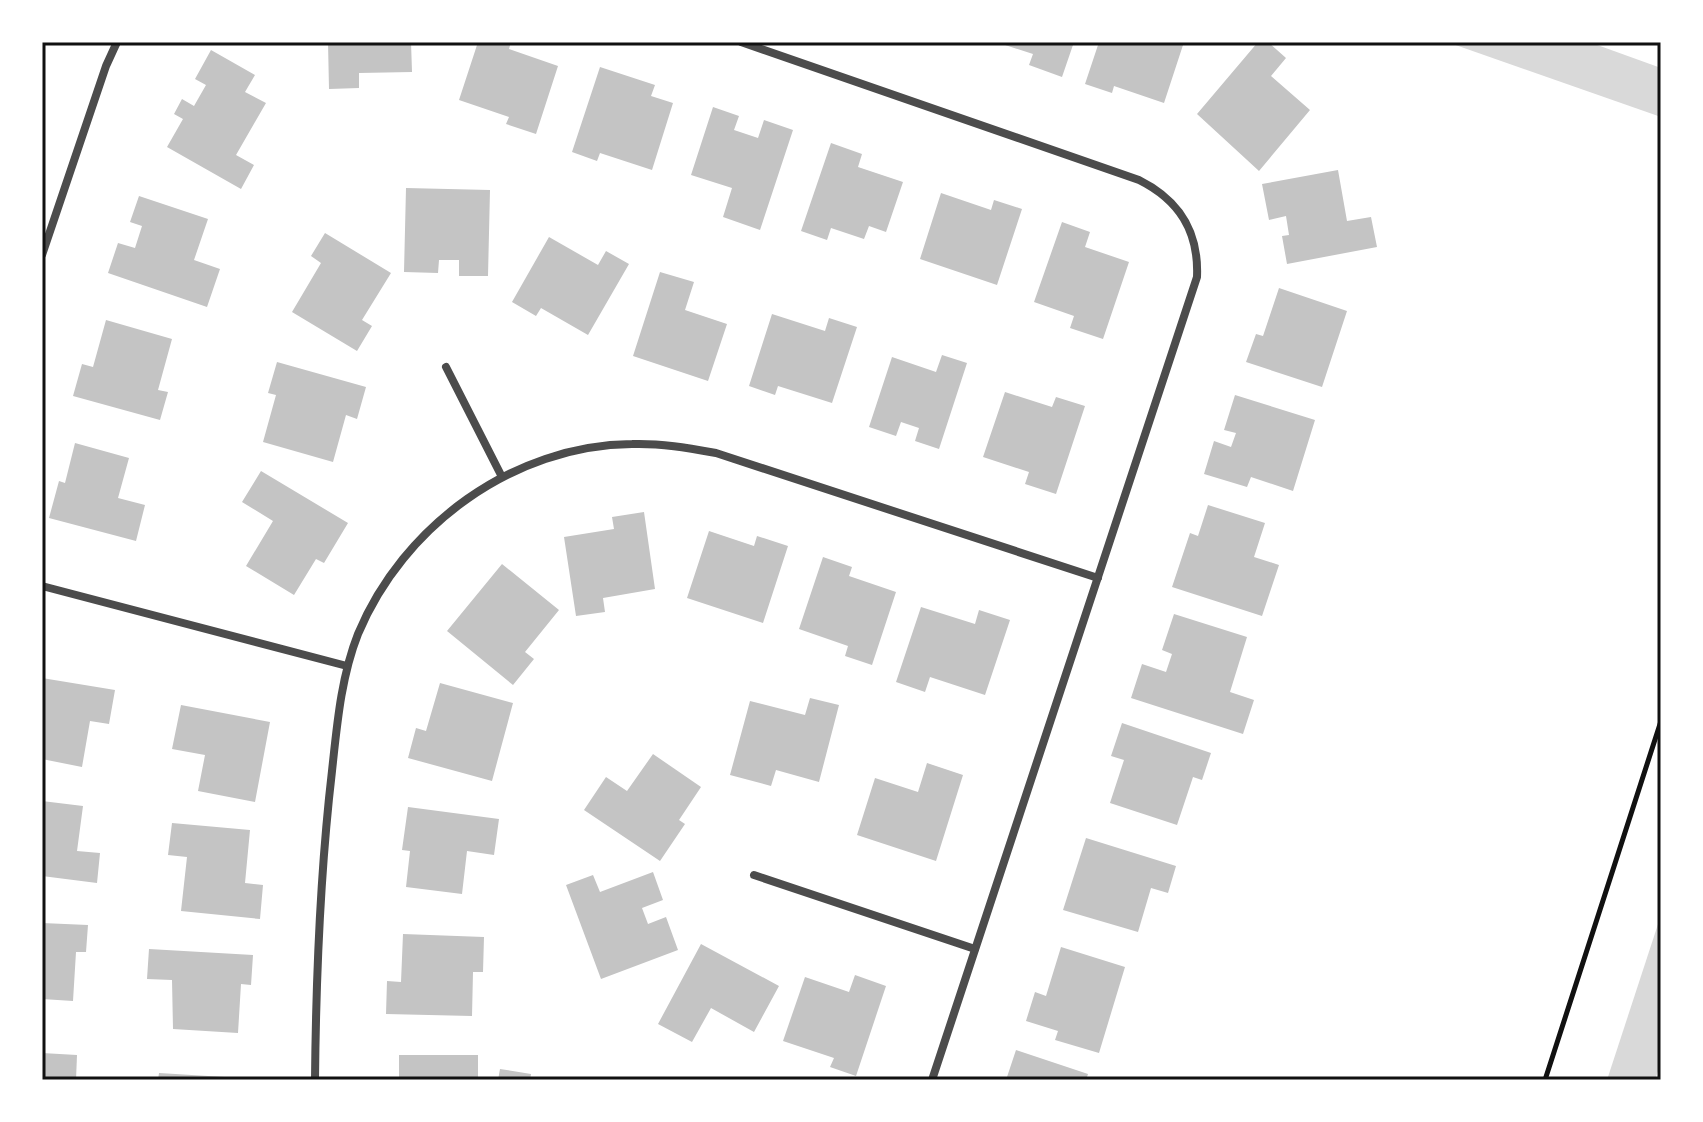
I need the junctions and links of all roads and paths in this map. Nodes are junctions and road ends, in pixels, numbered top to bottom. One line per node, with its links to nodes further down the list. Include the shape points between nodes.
1 (117, 42): 3 (street)
2 (741, 42): 6 (street, via 1139,180 1172,202 1185,218 1194,236 1197,277)
3 (42, 255)
4 (446, 367): 5 (street)
5 (502, 477): 6 (street, via 586,448 687,448); 8 (street, via 465,499 402,559 378,595)
6 (1098, 578): 11 (street)
7 (42, 586): 8 (street)
8 (347, 666): 12 (street, via 324,839)
9 (1661, 721): 14 (path)
10 (754, 875): 11 (street)
11 (975, 949): 13 (street)
12 (315, 1080)
13 (932, 1080)
14 (1545, 1080)

